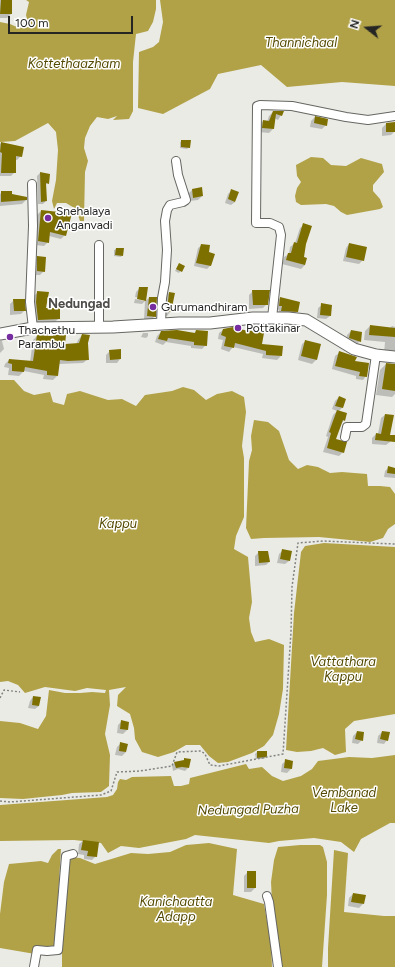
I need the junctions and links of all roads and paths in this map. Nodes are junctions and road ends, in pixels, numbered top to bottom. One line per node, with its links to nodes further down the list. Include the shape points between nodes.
1 (395, 116): 5 (street, via 368,120 292,106 258,106 256,109 256,223 270,223 279,227 281,235)
2 (176, 161): 6 (street, via 186,200 170,205 167,210 167,250)
3 (32, 184): 7 (street, via 30,302)
4 (99, 245): 8 (street)
5 (272, 318): 6 (main road); 10 (main road, via 306,320 354,349)
6 (161, 324): 8 (main road)
7 (33, 328): 8 (main road); 9 (main road)
8 (98, 328)
9 (0, 334)
10 (376, 355): 11 (main road); 12 (street, via 366,424 362,427 347,427)
11 (395, 357)
12 (346, 437)
13 (395, 544): 16 (path, via 323,541 298,544 292,587 283,754 219,766 210,765 201,751 177,752 172,766 117,772 110,790 101,795)
14 (20, 692): 15 (path, via 4,690)
15 (0, 698)
16 (0, 801)
17 (73, 854): 19 (street, via 66,856 58,950 38,950)
18 (266, 896): 20 (street)
19 (34, 967)
20 (278, 967)

